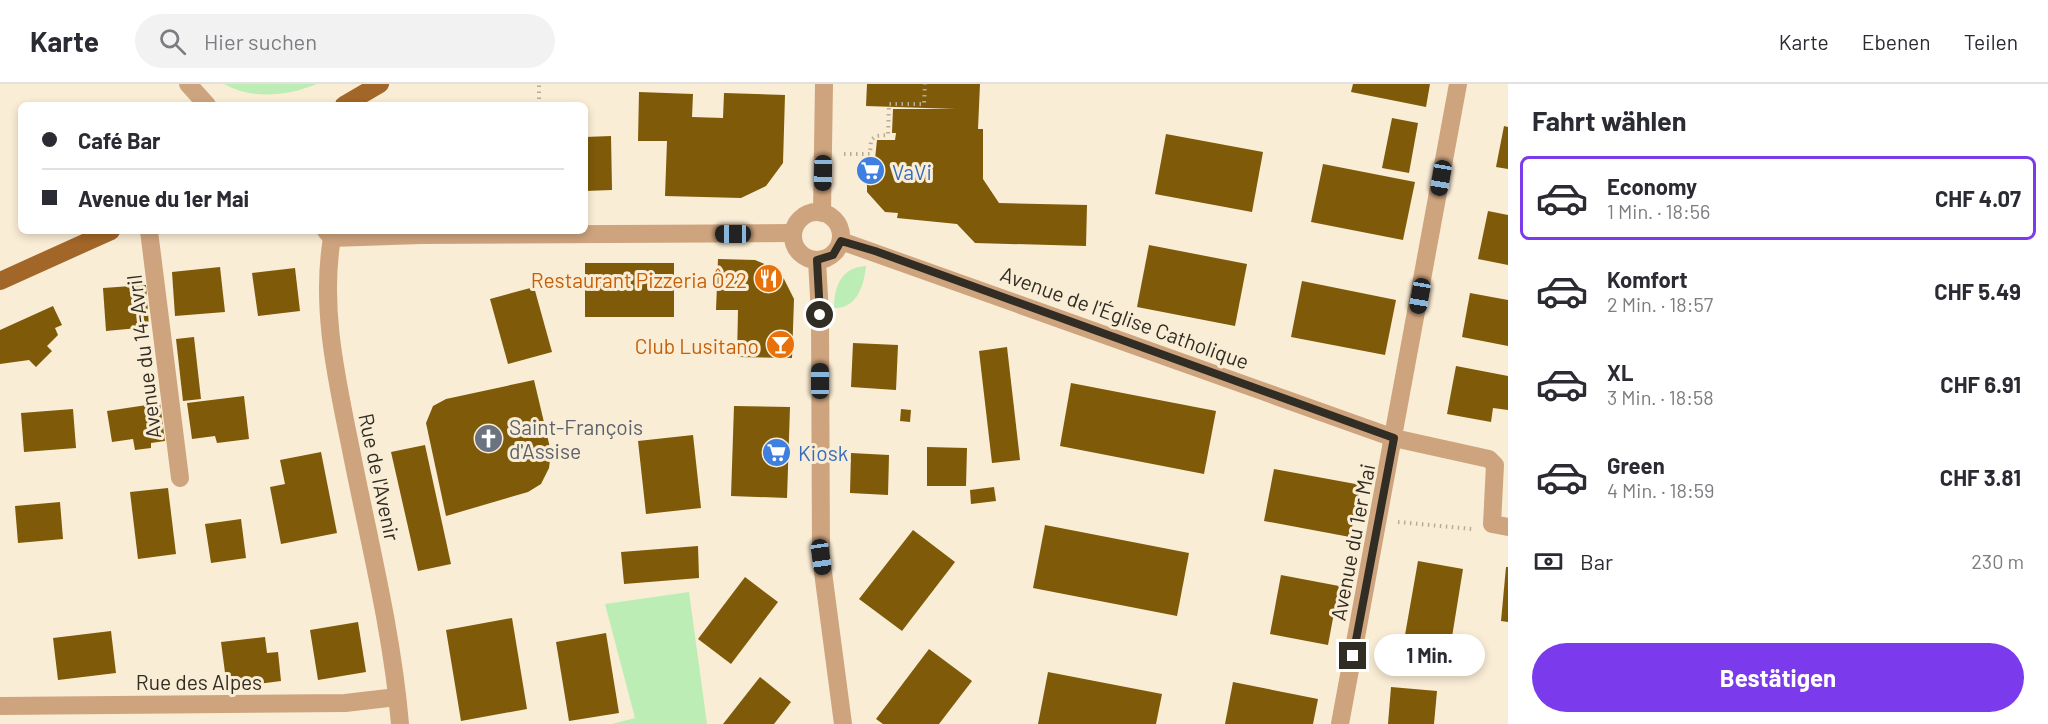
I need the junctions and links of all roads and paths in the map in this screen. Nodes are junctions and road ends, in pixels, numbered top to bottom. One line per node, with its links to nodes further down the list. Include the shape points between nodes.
1 (188, 84): 7 (street)
2 (380, 84): 8 (main road)
3 (540, 84): 9 (path)
4 (824, 84): 11 (street)
5 (925, 84): 10 (path, via 924,104 889,104 888,135 871,140 870,154)
6 (1458, 84): 19 (street, Avenue du 1er Mai)
7 (204, 102)
8 (349, 102)
9 (539, 102)
10 (838, 154)
11 (822, 213): 12 (street, via 804,216); 16 (street, via 836,221)
12 (793, 233): 15 (street); 17 (street, via 799,252)
13 (104, 234): 18 (main road)
14 (149, 234): 20 (street, Avenue du 14-Avril)
15 (329, 234): 24 (street, Rue de l'Avenir, via 331,352 379,579)
16 (841, 241): 17 (street, via 833,255); 19 (street, Avenue de l'Église Catholique)
17 (817, 260): 27 (street, via 821,557)
18 (0, 280)
19 (1394, 438): 22 (street, Avenue de l'Église Catholique, via 1489,459 1495,465 1492,524); 28 (street, Avenue du 1er Mai)
20 (180, 478)
21 (1393, 521): 23 (path)
22 (1508, 527)
23 (1479, 530)
24 (397, 697): 25 (street, Rue des Alpes, via 345,703); 26 (street, Rue de l'Avenir)
25 (0, 702)
26 (400, 724)
27 (843, 724)
28 (1340, 724)

